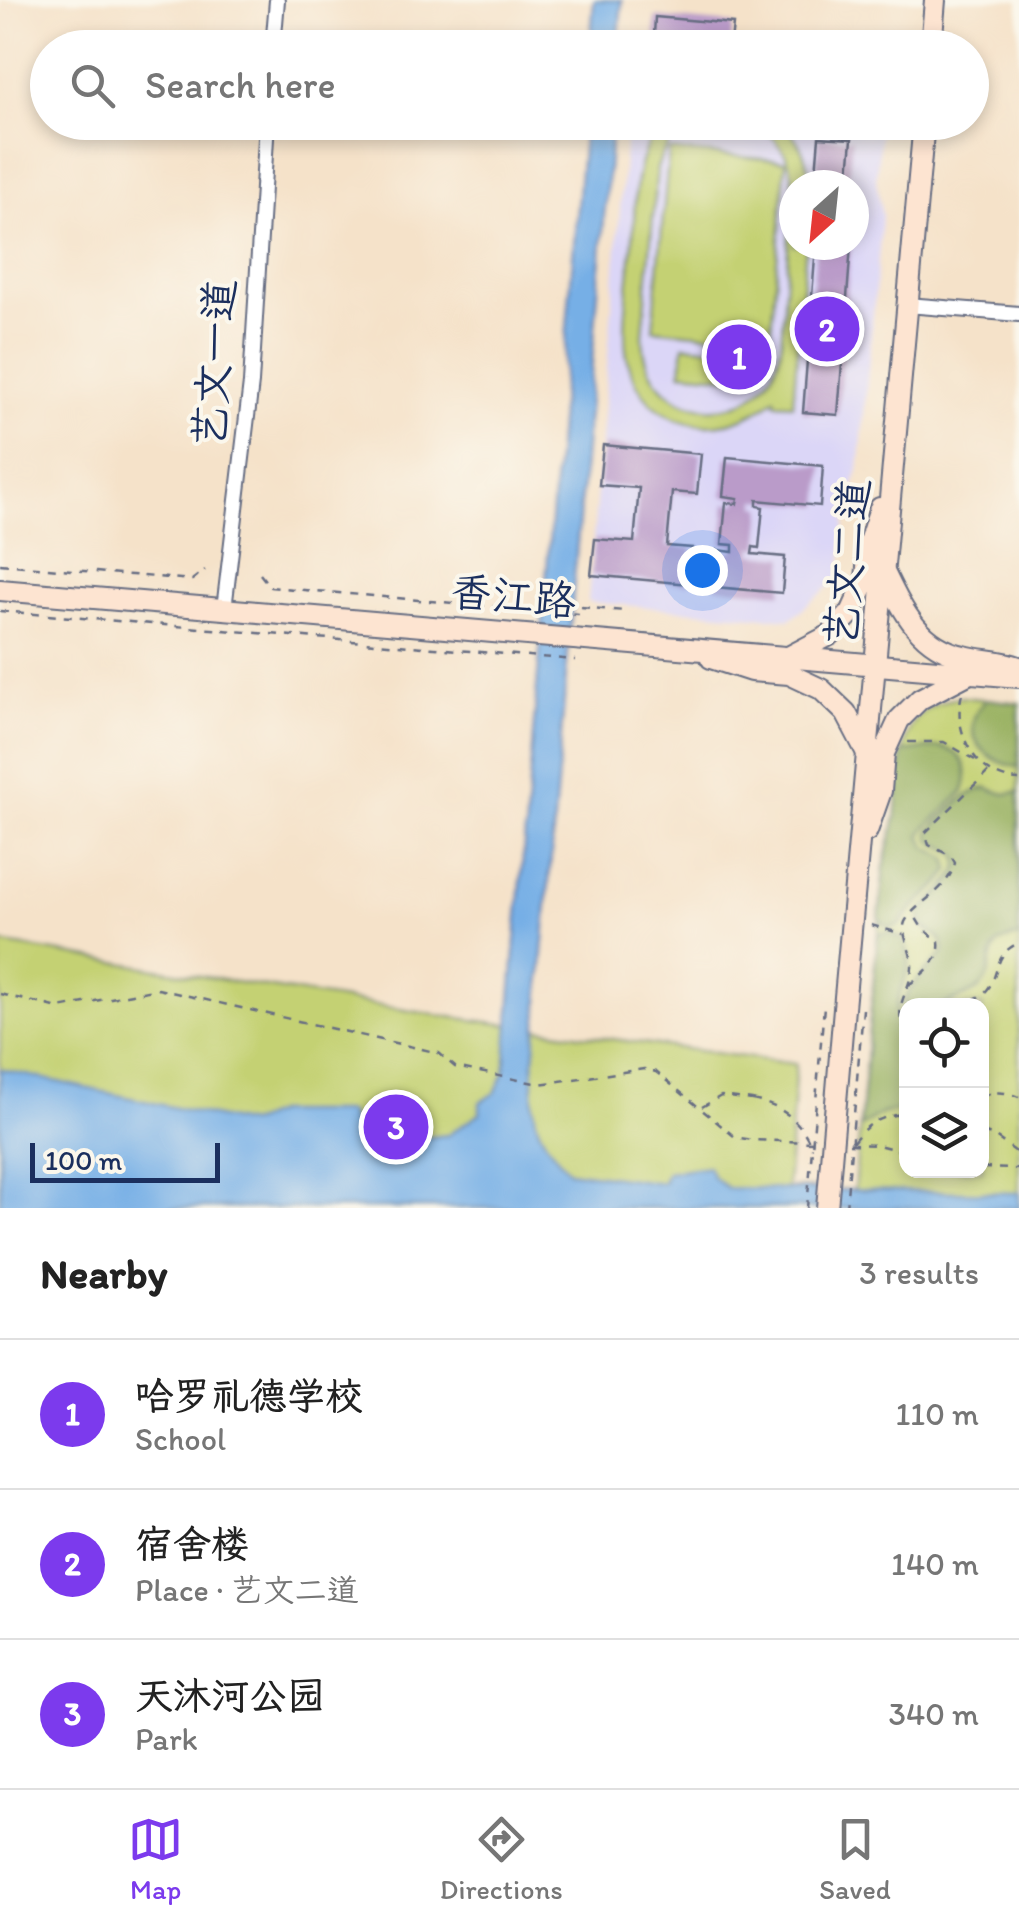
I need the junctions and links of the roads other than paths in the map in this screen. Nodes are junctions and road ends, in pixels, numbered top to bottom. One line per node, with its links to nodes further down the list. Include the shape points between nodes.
1 (277, 0): 3 (street)
2 (935, 0): 4 (main road)
3 (274, 30)
4 (932, 30)
5 (266, 140): 12 (street, 艺文一道, via 251,383)
6 (922, 140): 7 (main road, 艺文二道)
7 (908, 305): 8 (street); 9 (main road, 艺文二道)
8 (1019, 314)
9 (892, 473): 10 (main road, 艺文二道); 14 (main road, via 856,604 830,634)
10 (883, 570): 15 (main road, 艺文二道); 16 (main road, via 908,619 929,640 962,656)
11 (0, 590): 12 (main road, 香江路)
12 (224, 609): 13 (main road, 香江路)
13 (681, 648): 14 (main road, 香江路); 19 (main road, via 821,688 846,712)
14 (788, 657): 15 (main road, 香江路)
15 (875, 664): 17 (main road, 香江路); 19 (main road, 艺文二道)
16 (1019, 667)
17 (970, 672): 18 (main road, 香江路); 20 (main road, via 920,699 899,720 884,753 881,791)
18 (1019, 677)
19 (867, 753): 20 (main road, 艺文二道)
20 (857, 862): 21 (main road, 艺文二道, bridge)
21 (827, 1208)

